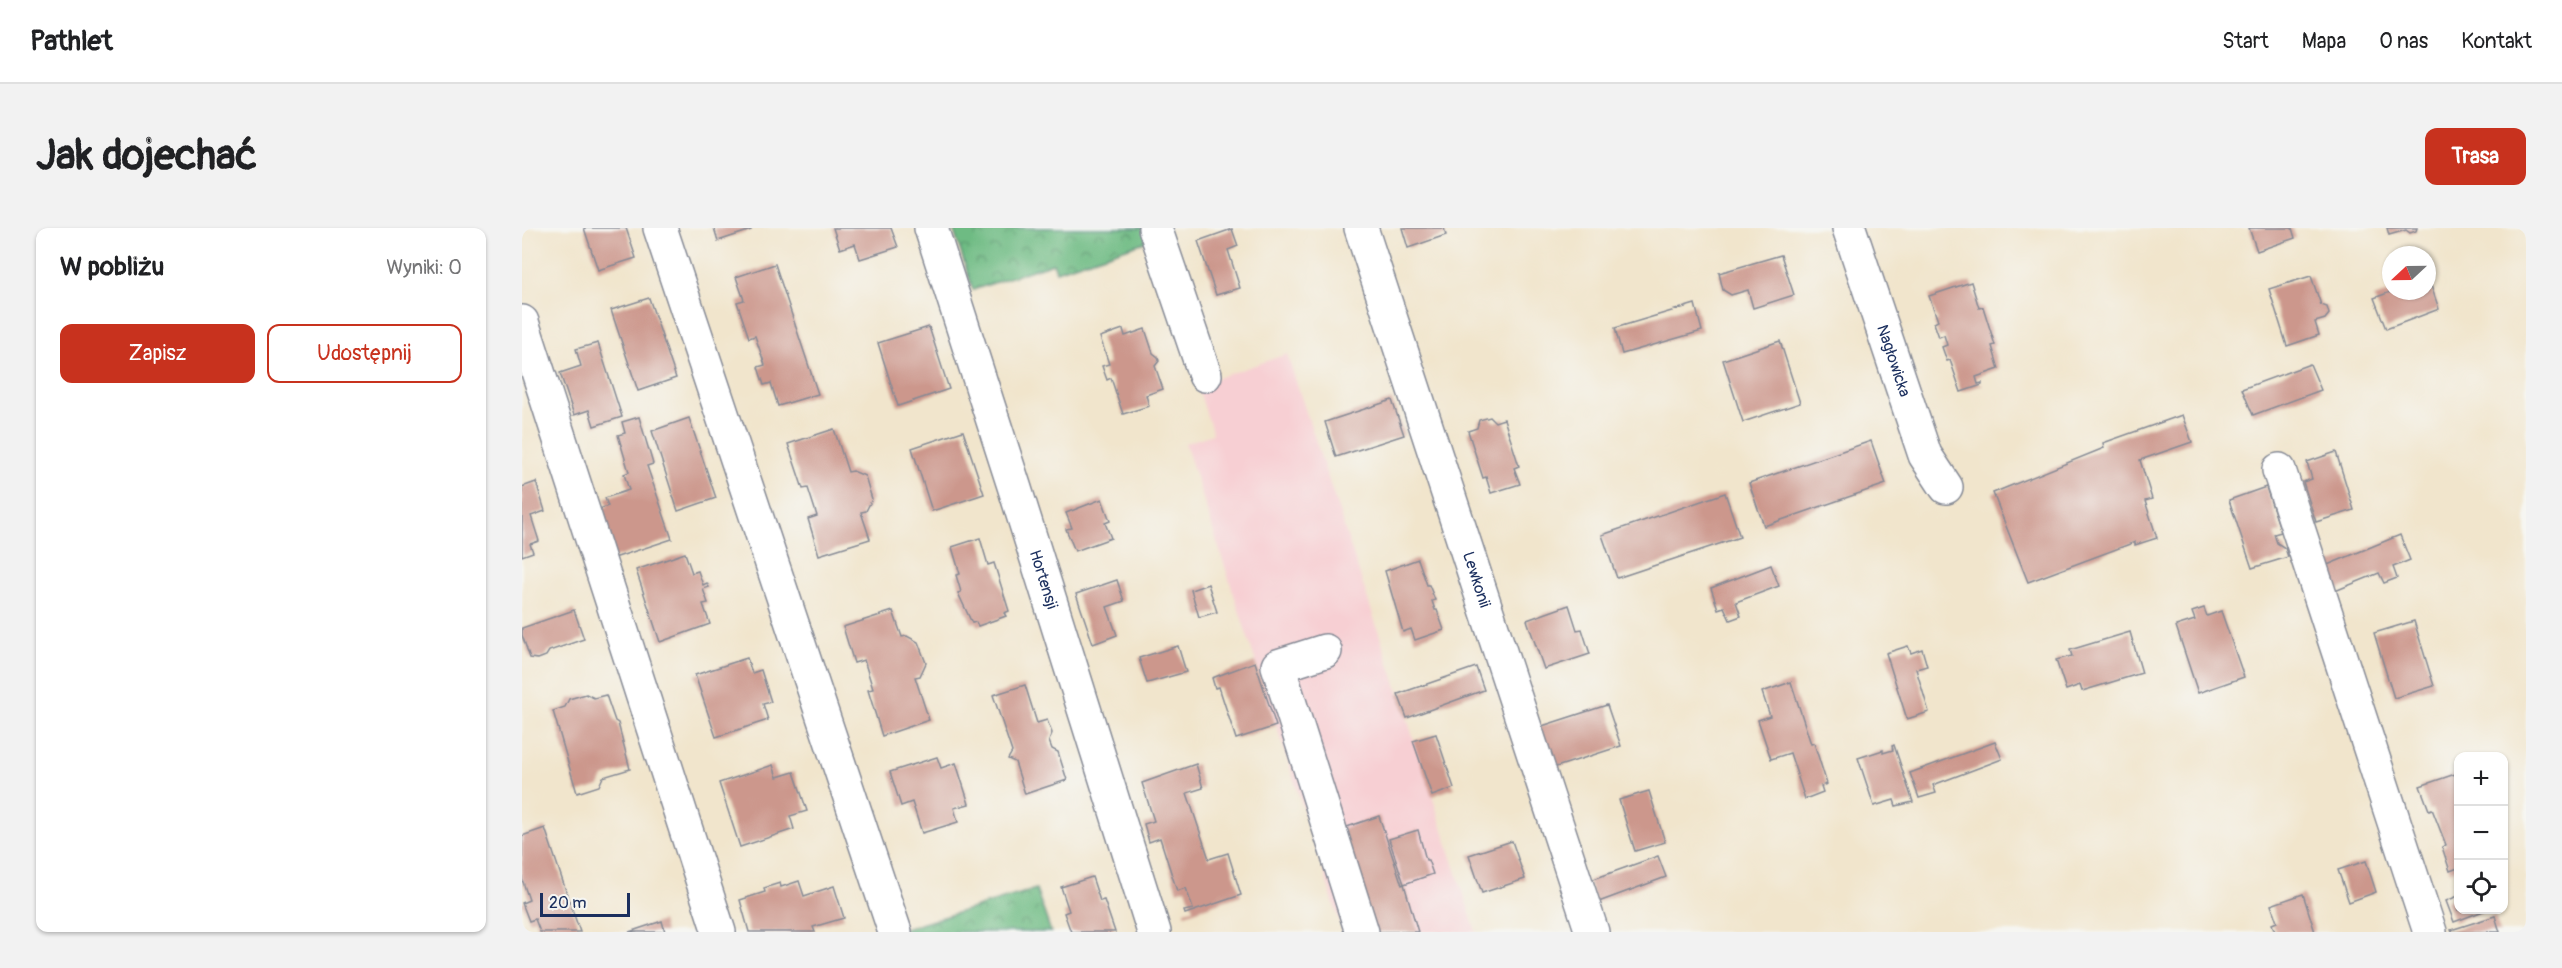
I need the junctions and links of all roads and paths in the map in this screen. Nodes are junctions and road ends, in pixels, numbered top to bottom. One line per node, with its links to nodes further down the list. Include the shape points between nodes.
1 (660, 228): 12 (street)
2 (931, 228): 13 (street, Hortensji)
3 (1155, 228): 7 (street)
4 (1361, 228): 15 (street, Lewkonii)
5 (1849, 228): 9 (street, Nagłowicka, via 1925,455)
6 (522, 322): 11 (street)
7 (1205, 375)
8 (2278, 470): 16 (street)
9 (1946, 486)
10 (1325, 651): 14 (street, via 1278,666)
11 (719, 932)
12 (895, 932)
13 (1154, 932)
14 (1362, 932)
15 (1592, 932)
16 (2430, 932)

